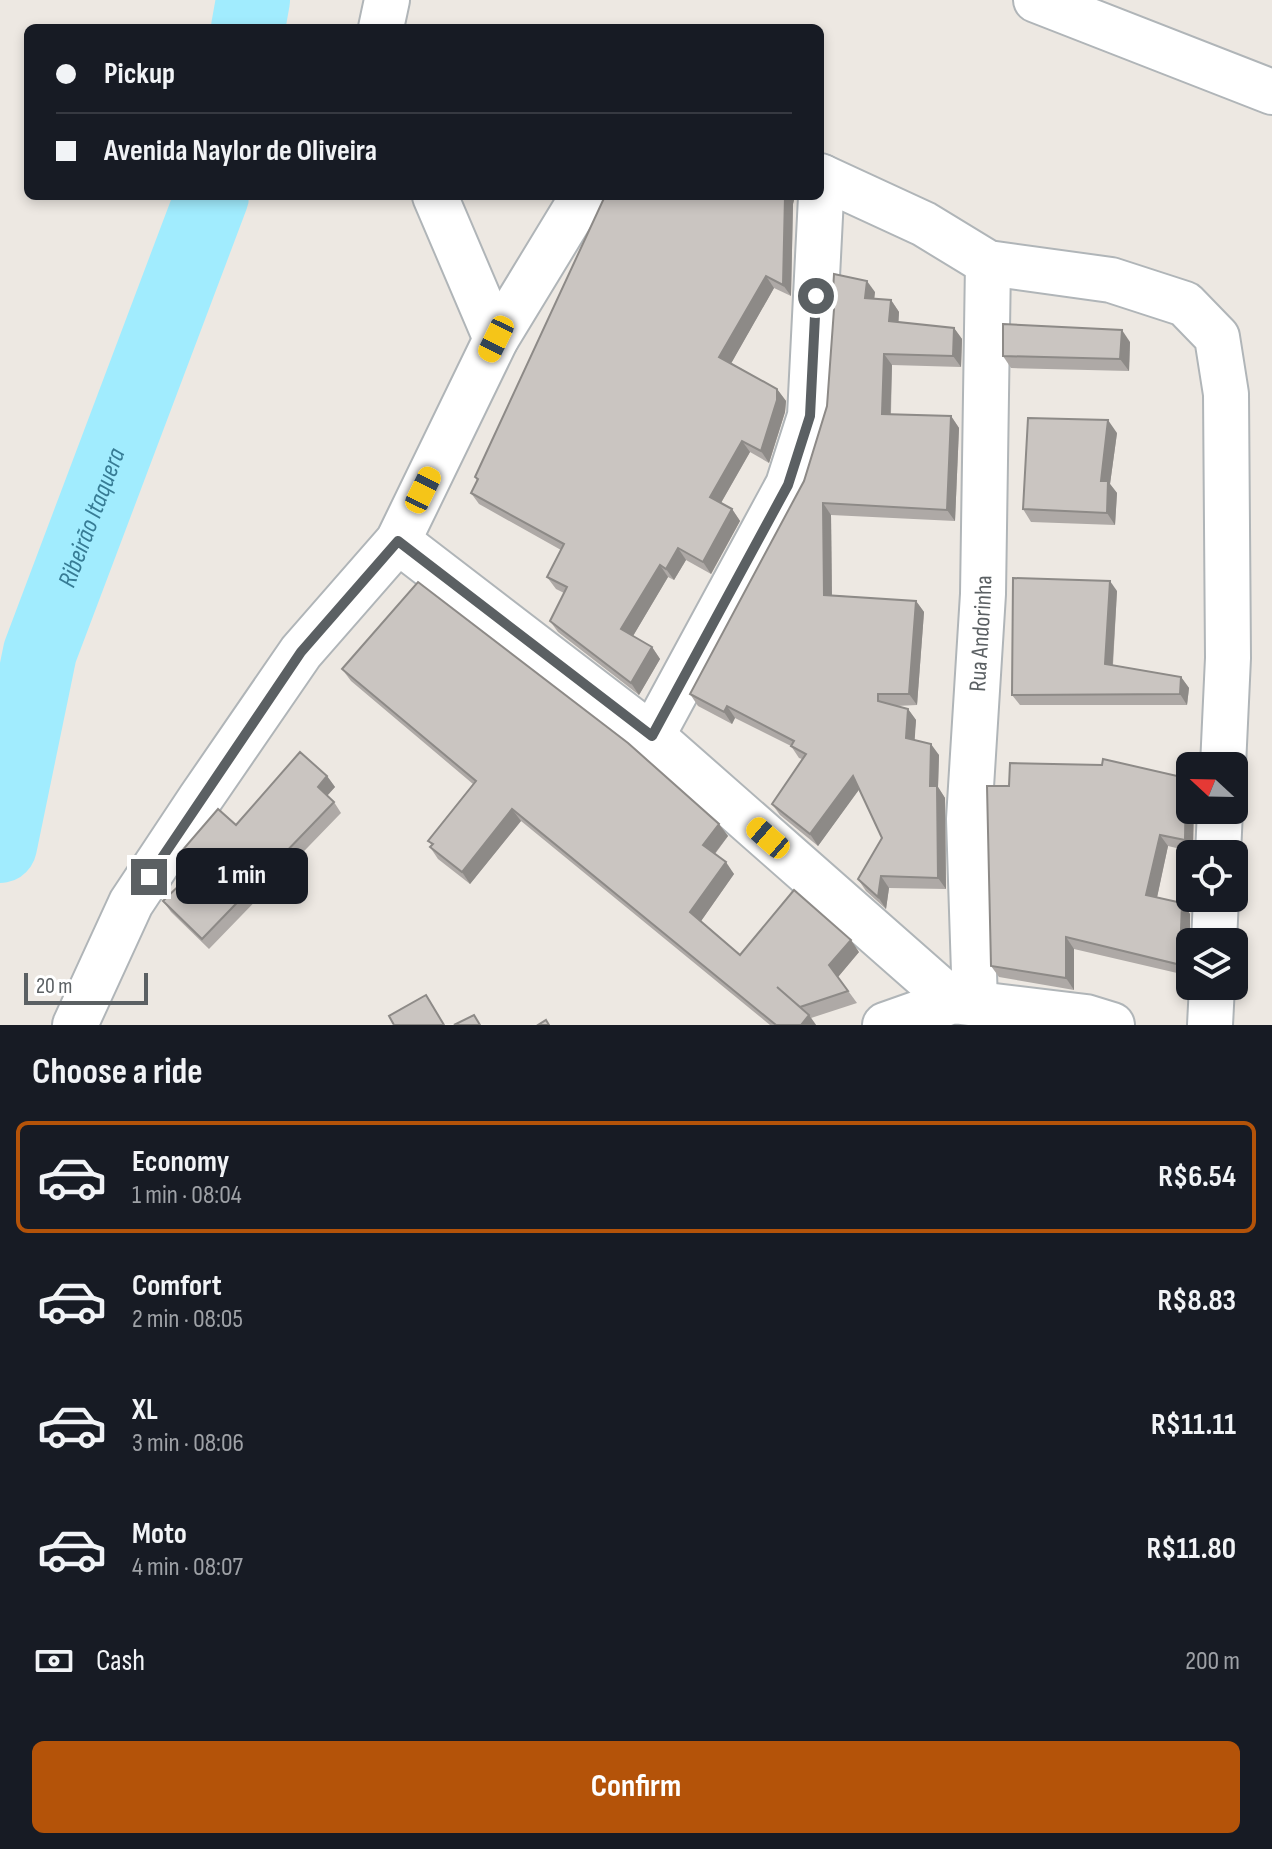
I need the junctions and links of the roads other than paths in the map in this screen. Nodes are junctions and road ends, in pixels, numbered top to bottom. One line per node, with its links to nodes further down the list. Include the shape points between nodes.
1 (387, 0): 3 (street)
2 (1036, 0): 4 (street)
3 (382, 24)
4 (1271, 82)
5 (824, 177): 9 (street, via 924,224)
6 (437, 200): 10 (street)
7 (581, 200): 10 (street)
8 (820, 200): 12 (street, via 810,416 788,485)
9 (988, 263): 13 (street, via 1111,280 1185,304 1217,337 1226,394); 15 (street, Rua Andorinha, via 983,594)
10 (496, 339): 11 (street)
11 (398, 541): 12 (street); 16 (street, via 301,652 200,799 131,903)
12 (652, 736): 15 (street)
13 (1224, 752)
14 (1211, 1000): 19 (street)
15 (964, 1002): 17 (street); 18 (street)
16 (75, 1025)
17 (885, 1025)
18 (1112, 1025)
19 (1210, 1025)

